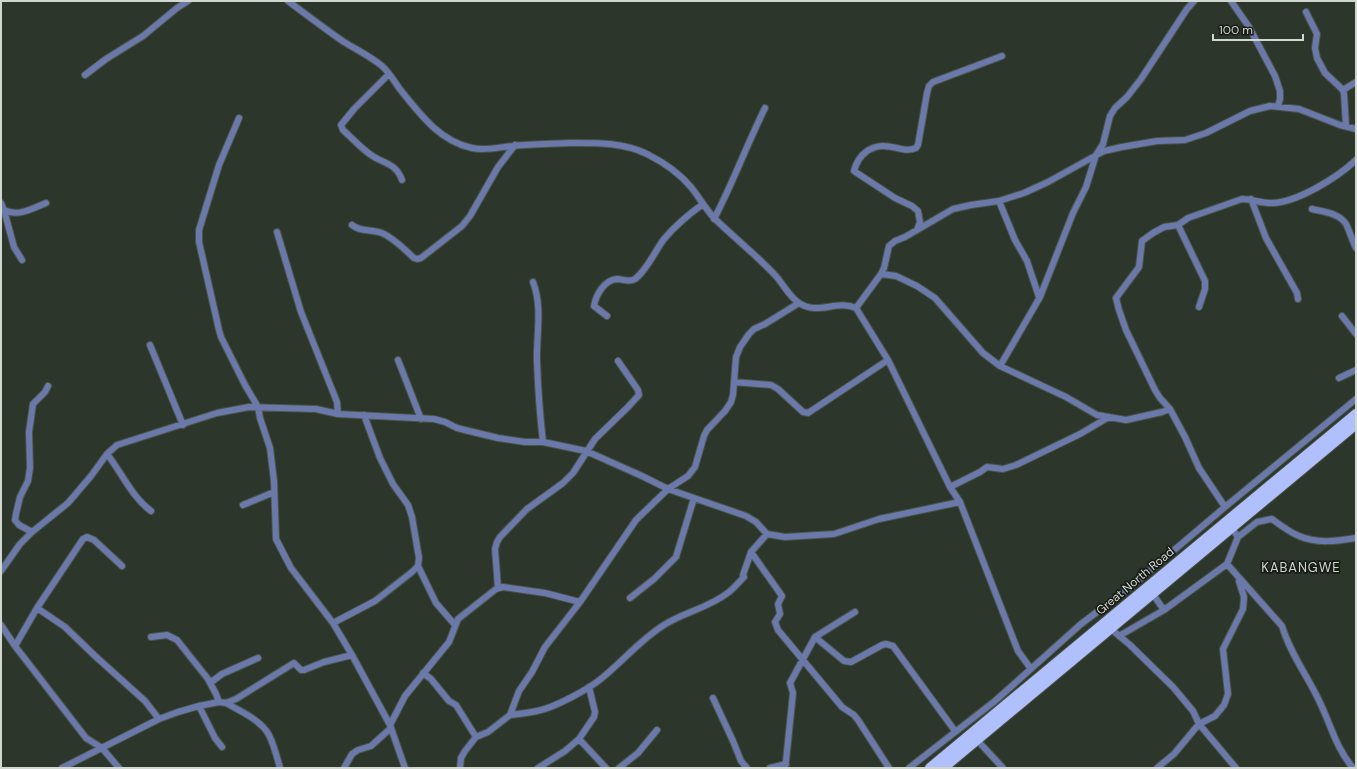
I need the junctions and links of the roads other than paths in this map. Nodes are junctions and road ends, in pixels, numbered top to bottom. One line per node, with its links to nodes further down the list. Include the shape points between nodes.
1 (188, 1): 8 (street, via 143,36 106,58)
2 (288, 1): 7 (street, via 364,53)
3 (1194, 1): 17 (street, via 1141,79 1110,116 1103,144)
4 (1231, 1): 11 (street, via 1250,27 1275,76 1280,91)
5 (1306, 12): 10 (street, via 1317,34 1317,58 1326,73)
6 (1002, 56): 30 (street, via 933,82 929,86 916,148 909,150 876,146 860,156 855,166 854,171 918,211 920,222)
7 (389, 74): 16 (street, via 421,116 437,131 456,143 478,149); 19 (street, via 354,109 342,125 343,130 372,156 396,169)
8 (85, 75)
9 (1356, 82): 10 (street)
10 (1343, 90): 14 (street)
11 (1278, 106): 14 (street, via 1299,109); 17 (street, via 1250,111 1206,133 1185,140 1122,146)
12 (766, 108): 27 (street)
13 (239, 118): 54 (street, via 219,165 199,230 199,242 221,337)
14 (1346, 126): 15 (street)
15 (1356, 129)
16 (515, 146): 24 (street, via 615,143 628,147 664,163 685,181); 28 (street, via 498,167 462,226 421,258 414,258 383,234 361,230)
17 (1096, 155): 21 (street, via 1048,182); 36 (street, via 1086,186)
18 (1356, 160): 20 (street, via 1345,170 1293,199 1271,203)
19 (402, 180)
20 (1251, 199): 29 (street, via 1242,199 1216,207 1188,218); 37 (street, via 1266,238)
21 (999, 201): 30 (street, via 953,209); 36 (street, via 1027,261)
22 (1, 203): 26 (street)
23 (46, 204): 26 (street, via 19,214 11,214)
24 (703, 204): 27 (street); 41 (street, via 670,232 645,268 634,279 608,282 601,289 594,306)
25 (1312, 209): 32 (street, via 1340,218 1346,224)
26 (4, 210): 33 (street, via 14,247)
27 (714, 219): 38 (street, via 763,263)
28 (352, 225)
29 (1178, 225): 40 (street, via 1205,281); 55 (street, via 1164,227 1142,241 1138,267 1116,298 1126,330 1155,390)
30 (917, 230): 34 (street, via 889,246)
31 (277, 232): 56 (street, via 301,312 337,402)
32 (1356, 248)
33 (22, 260)
34 (881, 274): 39 (street); 48 (street, via 896,276 935,298 983,353)
35 (533, 282): 63 (street, via 537,293 537,361)
36 (1040, 297): 48 (street)
37 (1298, 298)
38 (798, 303): 39 (street, via 808,308 822,309 842,305); 51 (street, via 754,328 749,334 736,357)
39 (856, 308): 46 (street)
40 (1199, 308)
41 (607, 316)
42 (1342, 316): 43 (street)
43 (1356, 334)
44 (150, 345): 62 (street)
45 (398, 360): 60 (street)
46 (888, 360): 51 (street, via 808,413 803,412 771,385); 66 (street)
47 (618, 361): 64 (street, via 639,395 595,438)
48 (1000, 366): 59 (street, via 1066,397 1097,415)
49 (1356, 370): 50 (street)
50 (1339, 378)
51 (734, 382): 67 (street, via 731,402 726,411 707,430 695,467 688,476)
52 (48, 386): 75 (street, via 32,404 29,432 30,468 15,520)
53 (1356, 399): 72 (street)
54 (258, 407): 56 (street, via 316,409); 62 (street, via 218,413); 68 (street, via 270,448)
55 (1170, 408): 59 (street, via 1126,420); 72 (street, via 1199,468)
56 (338, 414): 58 (street)
57 (1356, 414): 136 (main road, Great North Road)
58 (364, 415): 60 (street); 82 (street, via 380,458 393,484 408,505 419,554)
59 (1110, 417): 66 (street, via 1016,465 1003,469 987,467)
60 (421, 419): 63 (street, via 445,422 457,428 498,438)
61 (1356, 424): 74 (main road, Great North Road)
62 (183, 425): 65 (street, via 126,442)
63 (543, 442): 64 (street)
64 (586, 451): 67 (street); 85 (street, via 573,473 522,513 497,542 495,549)
65 (107, 454): 73 (street, via 117,466 127,486 142,504); 75 (street, via 68,503)
66 (950, 487): 70 (street)
67 (668, 489): 69 (street); 88 (street, via 636,520)
68 (274, 492): 71 (street); 92 (street, via 276,539 291,568)
69 (694, 498): 76 (street, via 746,516); 87 (street, via 676,557)
70 (960, 502): 76 (street, via 879,519 834,534 785,537); 103 (street, via 1018,651)
71 (243, 505)
72 (1225, 507): 103 (street, via 1133,585 1081,624)
73 (151, 510)
74 (1231, 527): 77 (street); 86 (main road, Great North Road)
75 (32, 532): 83 (street)
76 (767, 534): 79 (street)
77 (1238, 536): 78 (street, via 1257,522 1272,520 1299,536 1320,541); 80 (street)
78 (1356, 538)
79 (751, 552): 102 (street, via 781,594 782,599 778,604 780,614 776,622 778,630); 106 (street, via 744,578 729,592 654,631 601,680)
80 (1227, 564): 84 (street); 90 (street)
81 (122, 566): 89 (street, via 94,540 87,537)
82 (418, 566): 92 (street, via 374,600); 94 (street, via 436,603)
83 (1, 571)
84 (1239, 578): 113 (street, via 1244,597 1243,610 1223,649 1228,694 1224,705 1215,716); 141 (street, via 1282,626 1286,639 1322,706 1337,745)
85 (498, 588): 88 (street, via 545,593); 94 (street, via 460,617)
86 (1152, 593): 90 (street); 95 (main road, Great North Road)
87 (630, 598)
88 (580, 602): 111 (street, via 542,652 519,691)
89 (38, 608): 99 (street); 112 (street, via 65,627 145,701)
90 (1164, 610): 96 (street)
91 (855, 612): 98 (street)
92 (333, 623): 100 (street)
93 (1, 625): 99 (street)
94 (455, 625): 104 (street, via 449,642)
95 (1111, 629): 96 (street); 119 (main road, Great North Road)
96 (1119, 636): 113 (street, via 1173,687 1193,711)
97 (151, 637): 105 (street, via 167,635 177,640)
98 (815, 637): 102 (street); 116 (street, via 844,662 851,662 886,644 893,646)
99 (16, 646): 121 (street, via 86,738)
100 (352, 655): 109 (street, via 304,670 294,663); 114 (street)
101 (258, 658): 105 (street, via 222,674)
102 (802, 660): 122 (street, via 790,683 793,693); 134 (street, via 842,707 854,714)
103 (1031, 669): 116 (street)
104 (423, 673): 114 (street, via 405,696); 117 (street, via 449,701 456,704)
105 (210, 683): 108 (street)
106 (589, 687): 111 (street, via 539,711); 118 (street, via 595,715)
107 (713, 698): 132 (street)
108 (219, 702): 109 (street); 110 (street)
109 (226, 703): 125 (street, via 265,730)
110 (199, 706): 112 (street); 120 (street)
111 (510, 715): 117 (street, via 488,732)
112 (159, 719): 121 (street)
113 (1199, 724): 139 (street, via 1174,754); 140 (street)
114 (390, 727): 126 (street, via 371,746 352,754); 127 (street)
115 (657, 730): 131 (street, via 638,753)
116 (955, 731): 135 (street)
117 (476, 737): 128 (street, via 465,751)
118 (579, 739): 129 (street); 130 (street)
119 (977, 740): 137 (main road, Great North Road); 138 (street)
120 (222, 747)
121 (102, 748): 123 (street); 124 (street)
122 (785, 766): 133 (street)
123 (62, 768)
124 (119, 768)
125 (280, 768)
126 (344, 768)
127 (405, 768)
128 (460, 768)
129 (538, 768)
130 (606, 768)
131 (619, 768)
132 (747, 768)
133 (770, 768)
134 (889, 768)
135 (910, 768)
136 (930, 768)
137 (943, 768)
138 (1003, 768)
139 (1157, 768)
140 (1236, 768)
141 (1352, 768)

